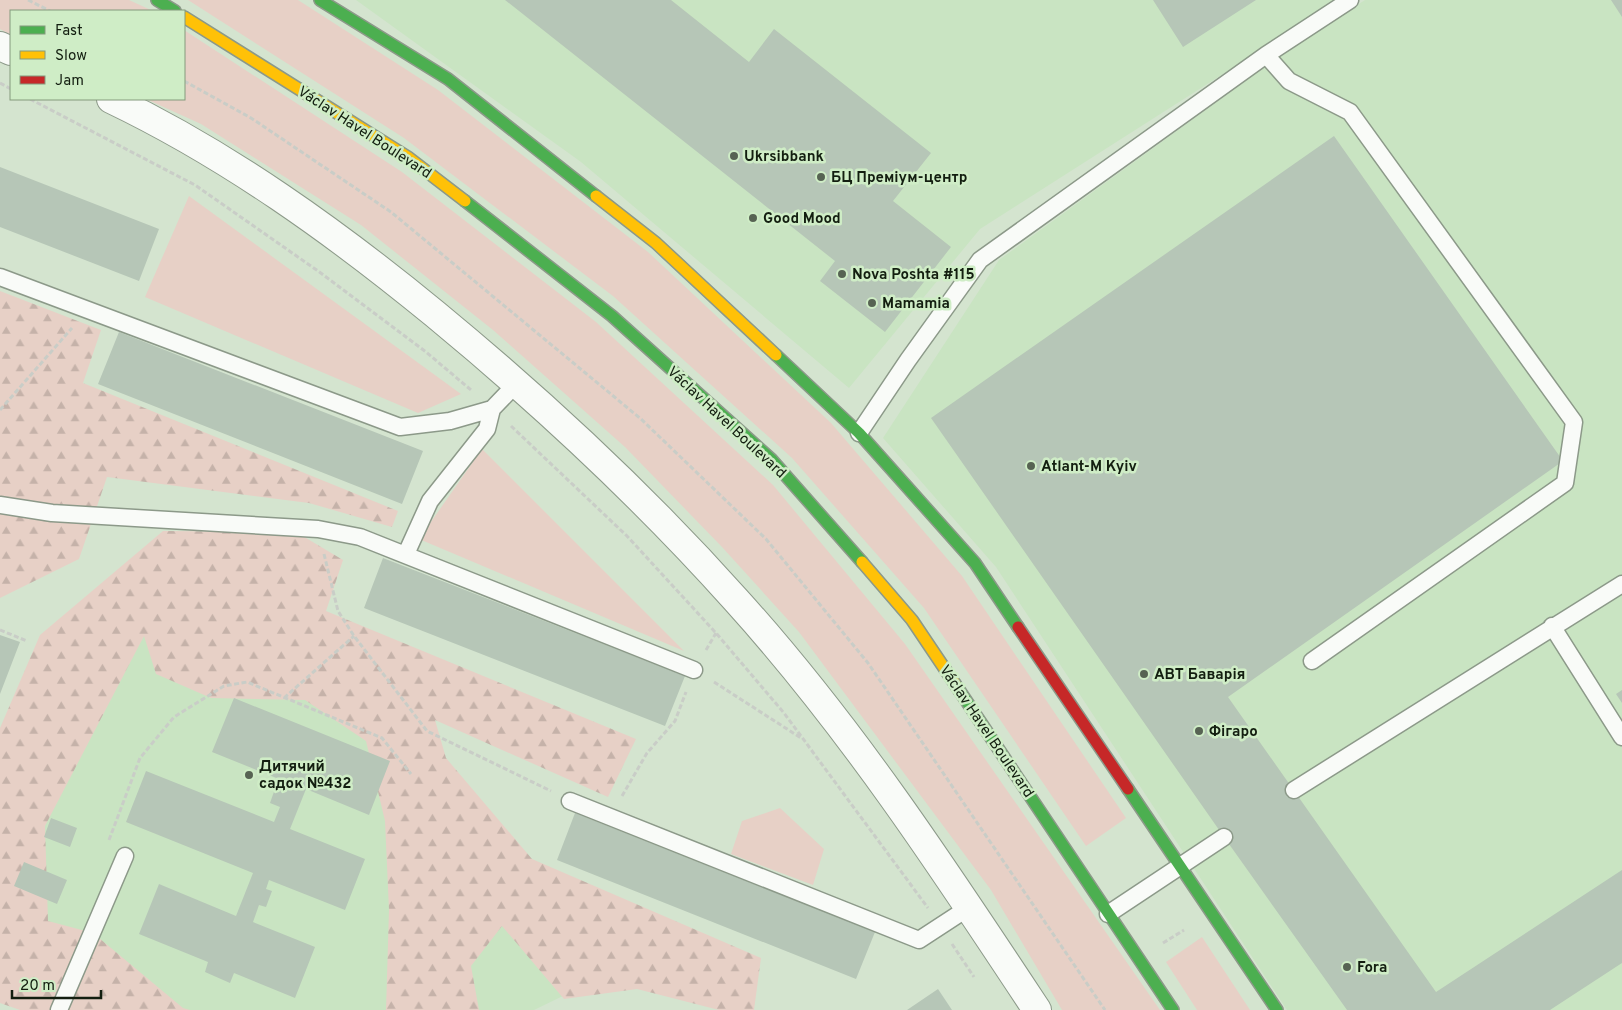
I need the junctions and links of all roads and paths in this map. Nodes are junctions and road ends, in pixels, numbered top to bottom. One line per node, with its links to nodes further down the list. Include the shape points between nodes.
1 (28, 0): 5 (path)
2 (157, 0): 6 (street)
3 (320, 0): 16 (street, via 448,79 656,243)
4 (1350, 0): 8 (lane)
5 (48, 10)
6 (173, 10)
7 (185, 18): 39 (street, Václav Havel Boulevard, via 409,158 612,316 771,459 912,620)
8 (1266, 55): 16 (lane, via 980,260); 26 (lane, via 1289,81 1350,112 1574,422 1565,483)
9 (32, 100): 14 (path, via 195,185 411,340)
10 (113, 100): 13 (street, via 236,168 332,234)
11 (0, 278): 12 (lane)
12 (88, 311): 14 (lane, via 400,427 450,421); 15 (path)
13 (518, 382): 14 (lane); 38 (street, via 641,499 738,602 854,744)
14 (492, 409): 19 (lane, via 487,429 430,501); 23 (path, via 627,536)
15 (0, 410)
16 (859, 433): 37 (street, via 975,563)
17 (0, 505): 18 (lane, via 52,512)
18 (318, 529): 19 (lane, via 360,537); 24 (path, via 338,611)
19 (406, 554): 27 (lane)
20 (1622, 584): 21 (lane)
21 (1552, 626): 29 (lane); 32 (lane)
22 (0, 630): 25 (path)
23 (716, 633): 27 (path); 30 (path)
24 (354, 636): 28 (path); 33 (path, via 427,731)
25 (27, 641)
26 (1312, 661)
27 (694, 670): 30 (path); 34 (path, via 675,721 647,753)
28 (284, 698): 31 (path, via 382,738); 36 (path, via 248,682 224,686 174,717 140,758 108,839)
29 (1622, 736)
30 (804, 739): 40 (path)
31 (411, 774)
32 (1294, 790)
33 (570, 801): 34 (lane)
34 (610, 816): 40 (lane, via 919,940)
35 (1224, 838): 37 (lane)
36 (125, 856): 44 (lane)
37 (1180, 866): 39 (lane); 47 (street)
38 (968, 908): 40 (lane); 45 (street)
39 (1108, 914): 46 (street, Václav Havel Boulevard)
40 (941, 926): 43 (path)
41 (1184, 930): 42 (path)
42 (1156, 948)
43 (974, 977)
44 (59, 1010)
45 (1037, 1010)
46 (1173, 1010)
47 (1277, 1010)

